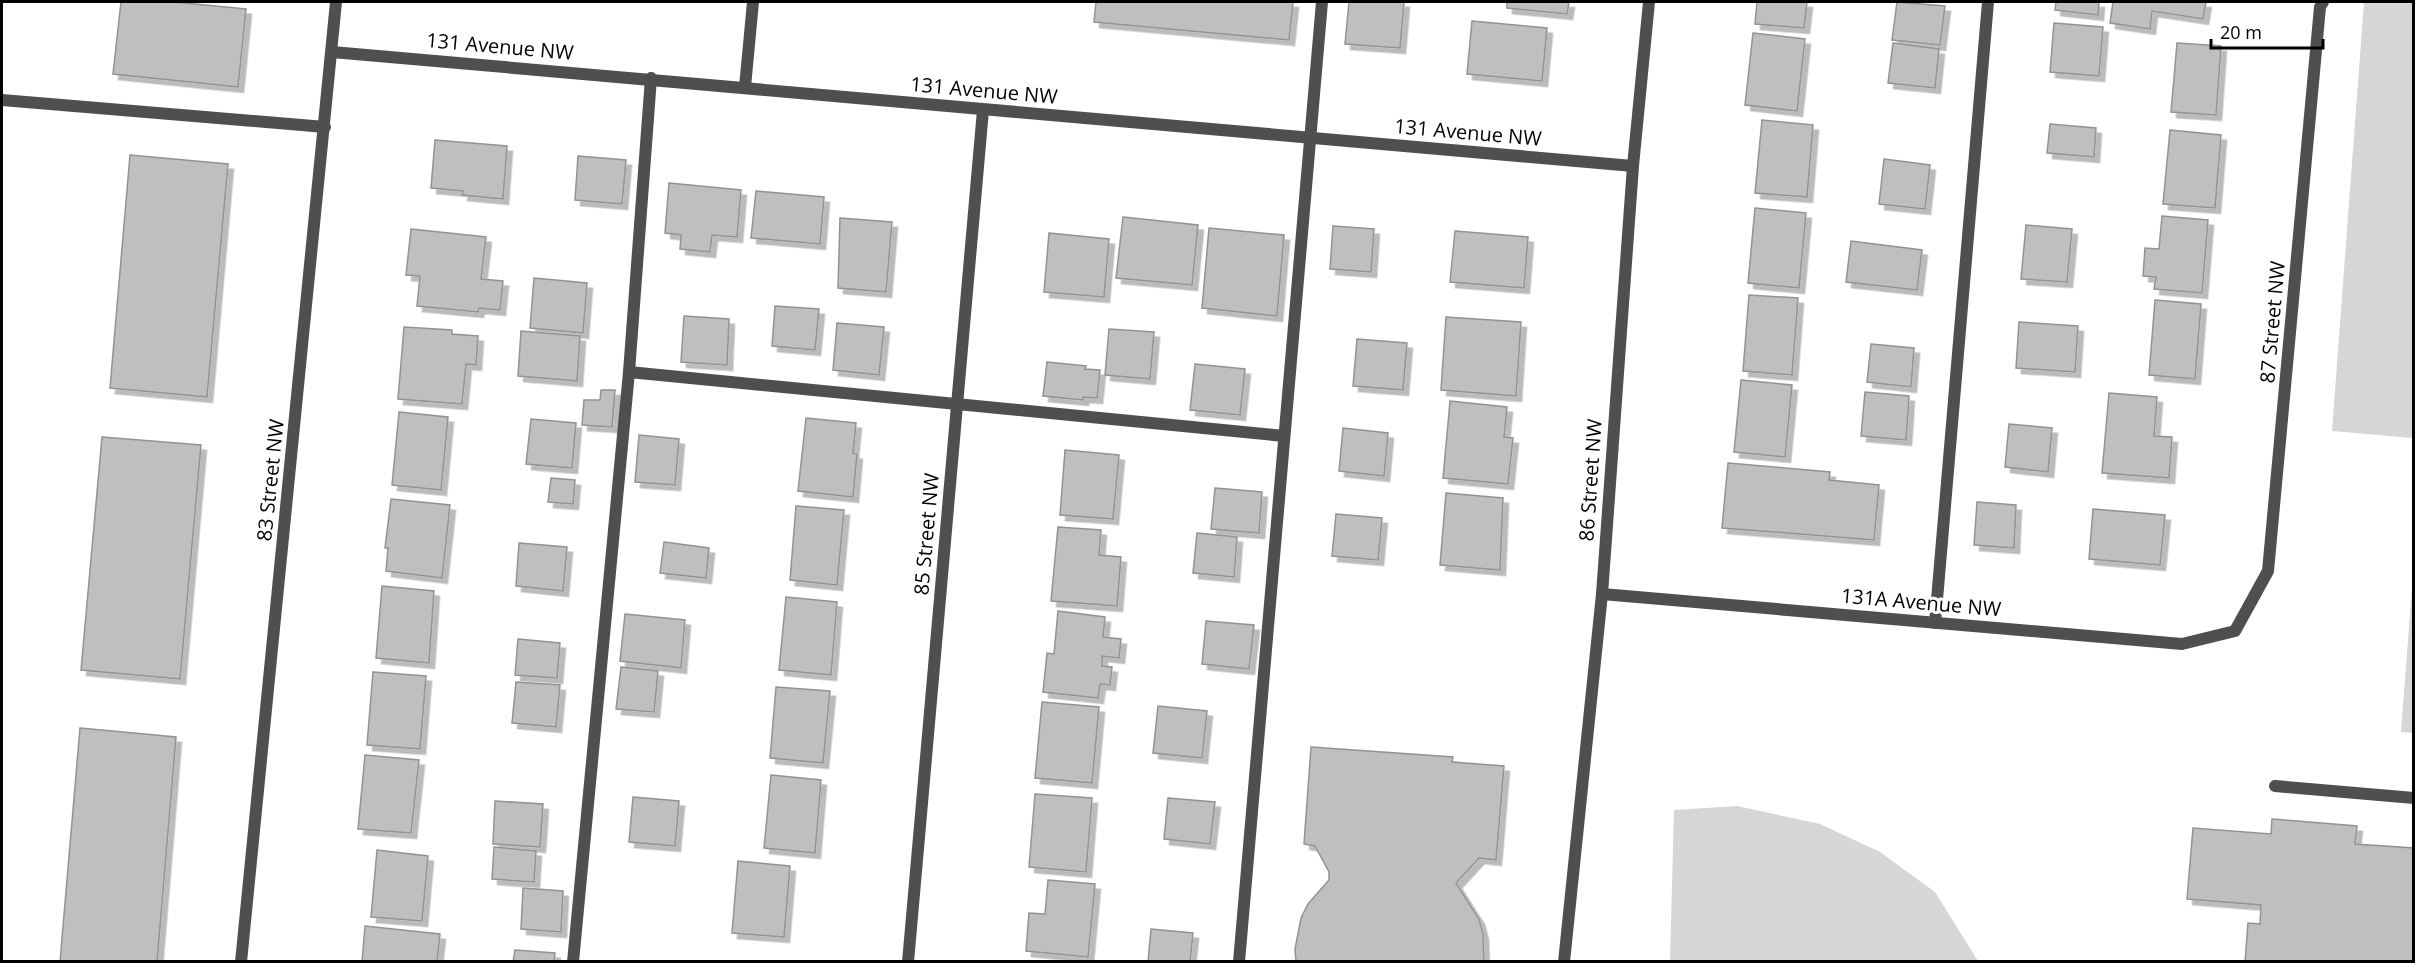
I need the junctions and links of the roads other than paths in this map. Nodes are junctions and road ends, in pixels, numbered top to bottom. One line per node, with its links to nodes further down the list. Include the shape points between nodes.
1 (336, 2): 7 (street, 83 Street NW)
2 (753, 2): 9 (street)
3 (1322, 2): 13 (street)
4 (1649, 2): 14 (street, 86 Street NW)
5 (1988, 2): 19 (street)
6 (2321, 4): 20 (street, 87 Street NW, via 2268,571)
7 (332, 52): 8 (street, 131 Avenue NW); 12 (street, 83 Street NW)
8 (651, 78): 9 (street, 131 Avenue NW); 15 (street)
9 (745, 87): 11 (street, 131 Avenue NW)
10 (2, 100): 12 (street)
11 (983, 110): 13 (street, 131 Avenue NW); 16 (street, 85 Street NW)
12 (326, 127): 23 (street, 83 Street NW)
13 (1310, 138): 14 (street, 131 Avenue NW); 17 (street)
14 (1633, 166): 18 (street, 86 Street NW)
15 (629, 372): 16 (street); 24 (street)
16 (957, 404): 17 (street); 25 (street, 85 Street NW)
17 (1284, 436): 26 (street)
18 (1602, 594): 19 (street, 131A Avenue NW); 27 (street, 86 Street NW)
19 (1935, 623): 20 (street, 131A Avenue NW, via 2182,644)
20 (2235, 631)
21 (2275, 786): 22 (street)
22 (2414, 798)
23 (241, 962)
24 (573, 962)
25 (908, 962)
26 (1239, 962)
27 (1564, 962)

